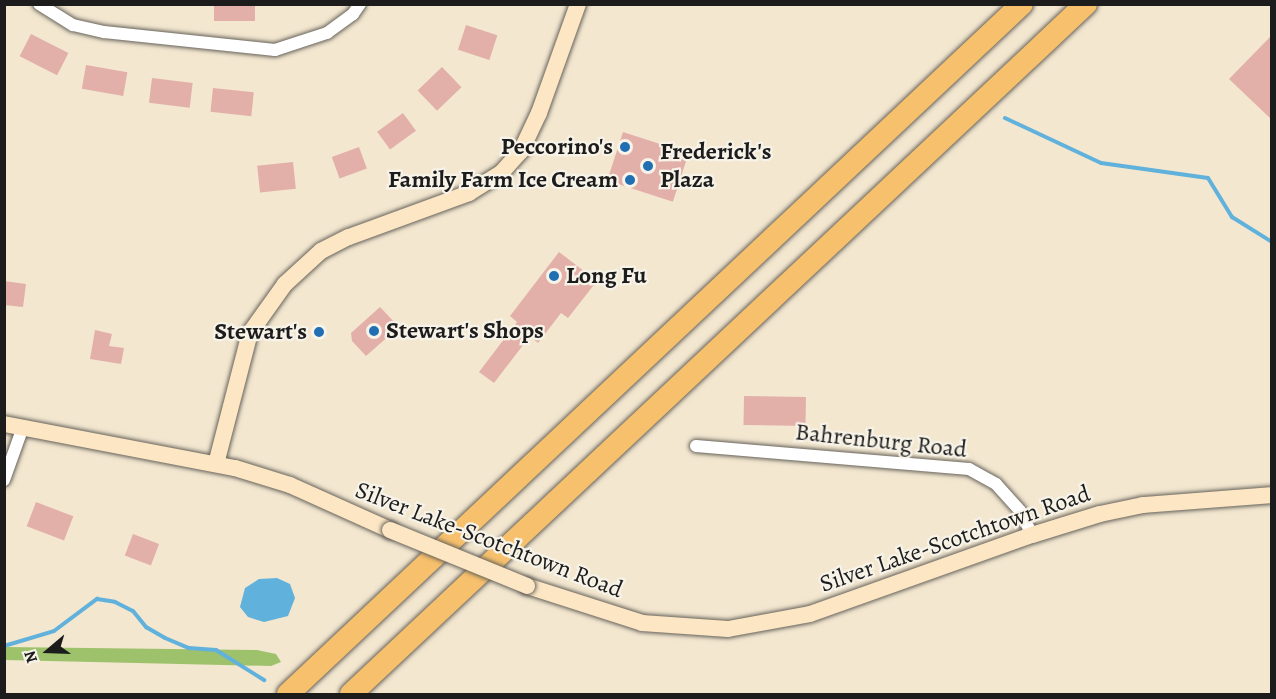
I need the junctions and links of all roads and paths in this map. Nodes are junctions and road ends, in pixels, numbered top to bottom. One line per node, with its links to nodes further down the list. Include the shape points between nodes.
1 (39, 4): 2 (street, via 73,25 104,32 275,50 327,33)
2 (360, 4)
3 (578, 4): 9 (street, via 539,113 521,151 502,172 469,193 321,251 285,284 250,333)
4 (1022, 4): 13 (highway)
5 (1086, 4): 14 (highway)
6 (4, 424): 7 (street, Silver Lake-Scotchtown Road)
7 (23, 427): 9 (street, Silver Lake-Scotchtown Road); 10 (street)
8 (696, 446): 12 (street, Bahrenburg Road, via 969,469 996,484 1020,511)
9 (216, 464): 12 (street, Silver Lake-Scotchtown Road, bridge, via 290,485 527,586 642,623 728,629 819,611)
10 (4, 480)
11 (1272, 495): 12 (street, Silver Lake-Scotchtown Road, via 1143,505)
12 (1032, 535)
13 (288, 694)
14 (351, 694)

